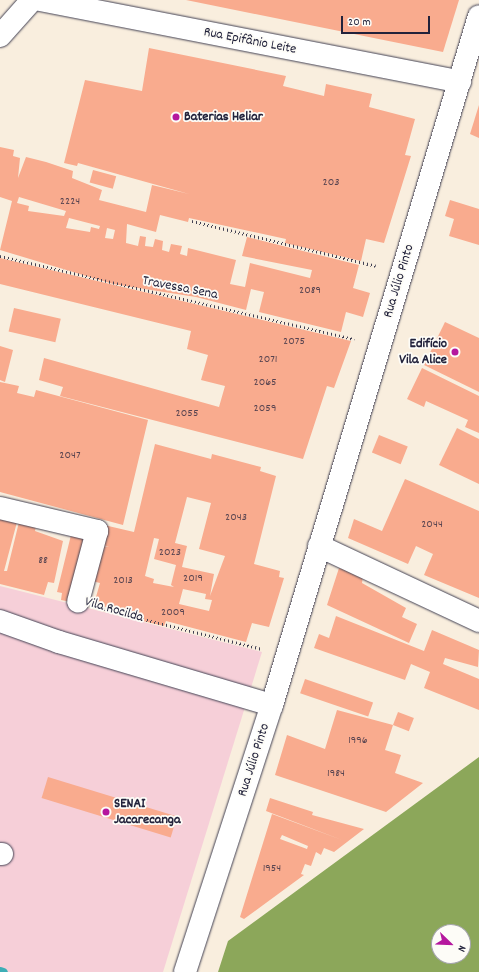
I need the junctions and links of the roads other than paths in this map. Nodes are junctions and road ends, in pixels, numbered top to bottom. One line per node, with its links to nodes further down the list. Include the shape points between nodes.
1 (32, 0): 4 (street)
2 (40, 0): 5 (street, Rua Epifânio Leite)
3 (479, 16): 5 (street, Rua Júlio Pinto)
4 (0, 36)
5 (460, 82): 7 (street, Rua Júlio Pinto, via 380,345)
6 (0, 508): 8 (street, Vila Rocilda, via 97,531)
7 (328, 551): 10 (street); 11 (street, Rua Júlio Pinto)
8 (78, 602)
9 (0, 621): 11 (street)
10 (479, 622)
11 (272, 705): 12 (street, Rua Júlio Pinto)
12 (185, 972)

